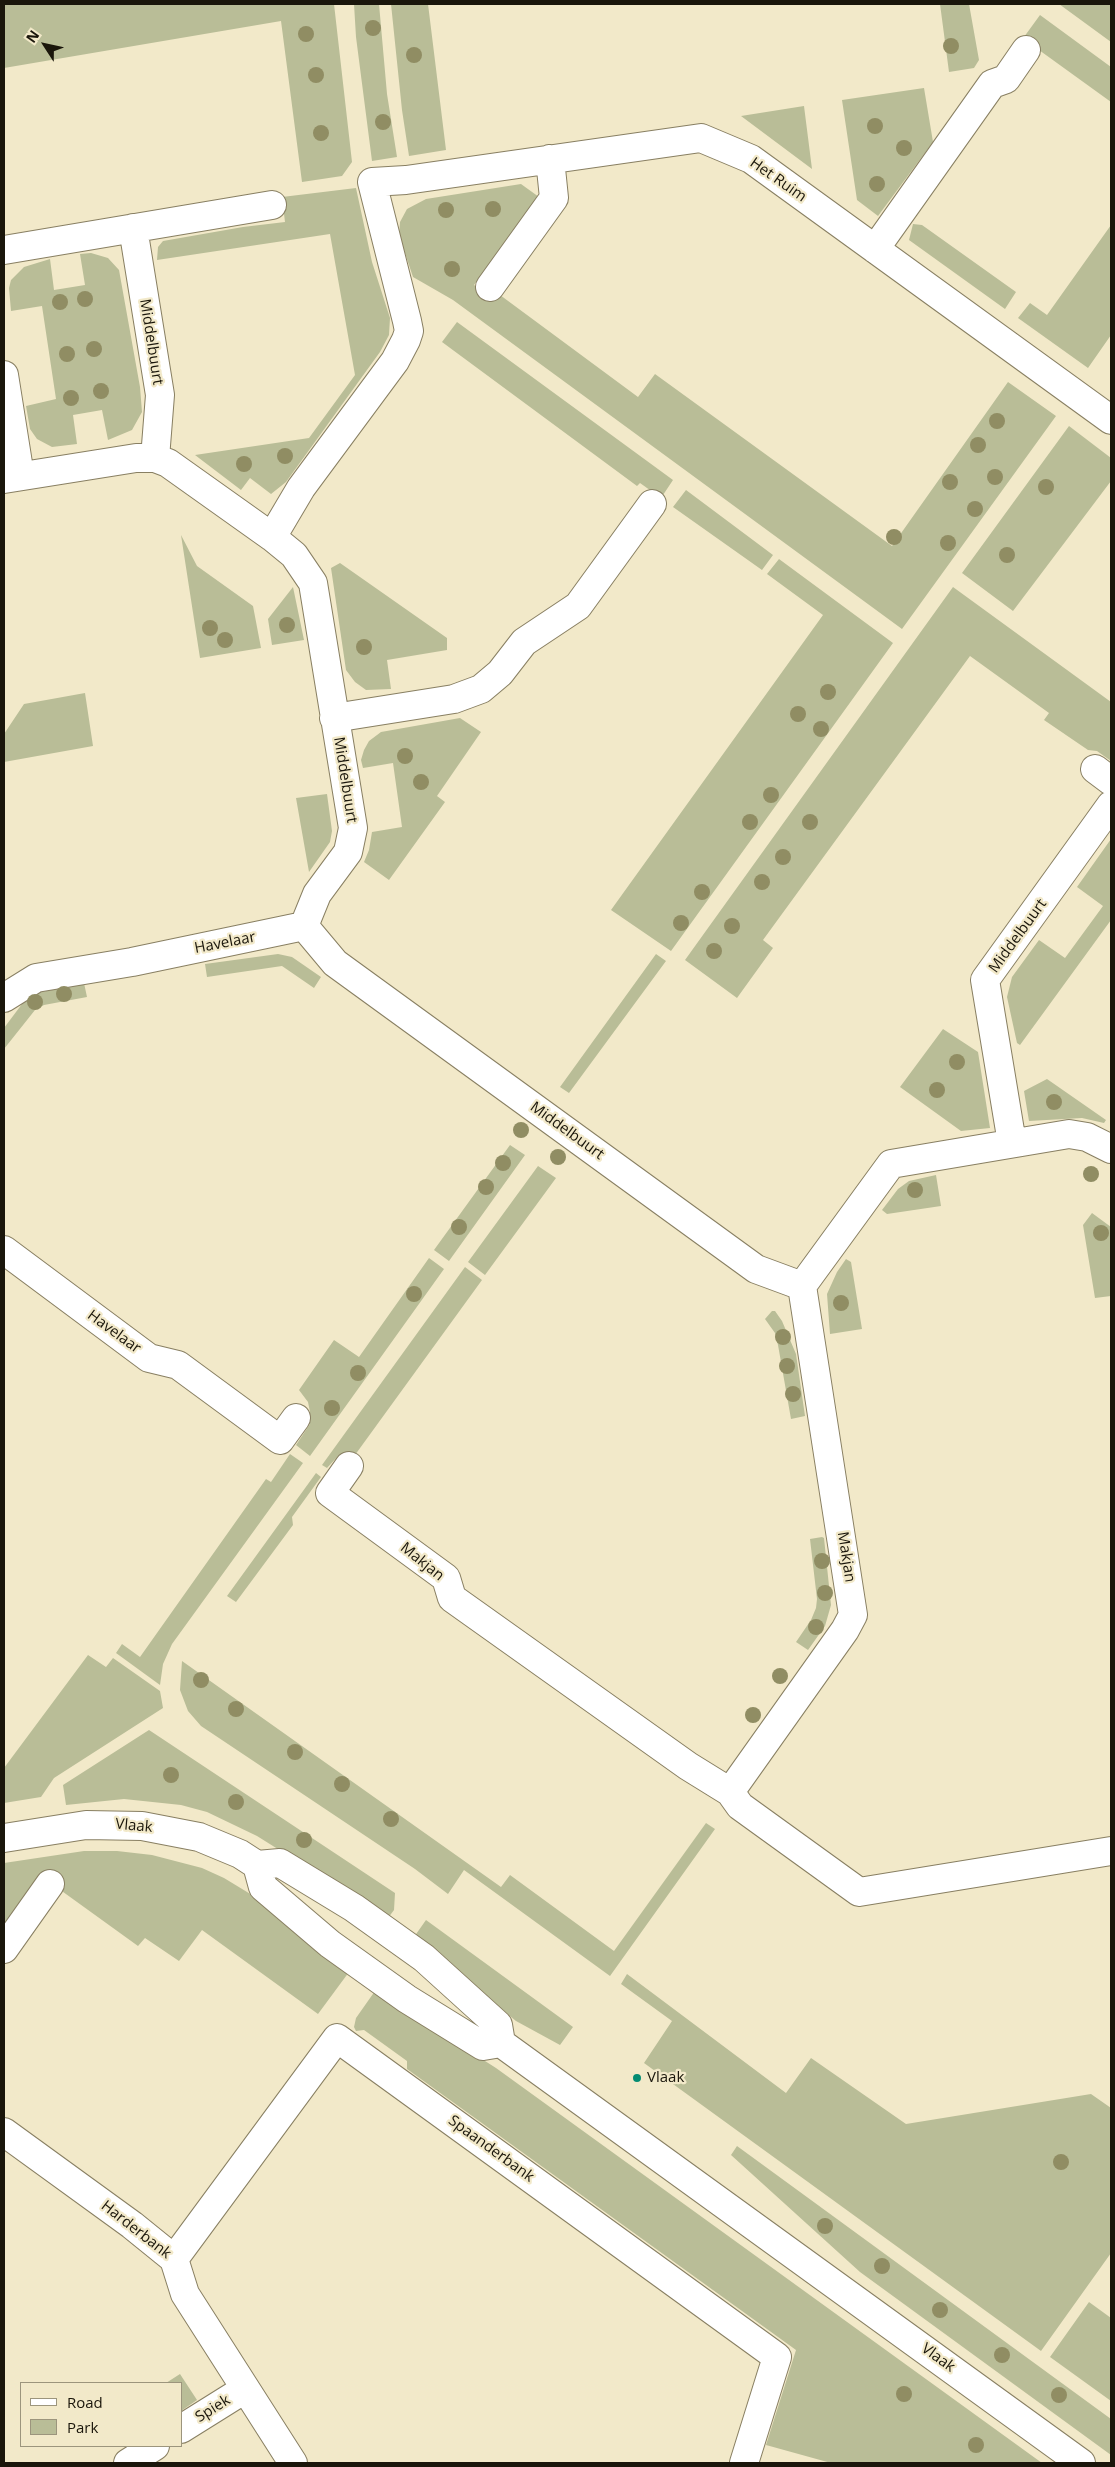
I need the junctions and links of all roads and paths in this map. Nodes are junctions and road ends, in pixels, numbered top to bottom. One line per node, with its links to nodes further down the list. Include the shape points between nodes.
1 (1026, 50): 6 (street, via 1006,78 992,84)
2 (550, 159): 6 (street, Het Ruim, via 701,138 751,159); 7 (street, via 554,198); 13 (street, Het Ruim, via 372,182 409,331 402,349 301,488)
3 (272, 205): 4 (street)
4 (132, 228): 5 (street); 10 (street, Middelbuurt, via 160,395)
5 (4, 250)
6 (875, 250): 9 (street, Het Ruim)
7 (490, 287)
8 (4, 375): 11 (street, Middelbuurt)
9 (1111, 420)
10 (155, 458): 11 (street, Middelbuurt, via 136,458); 13 (street, Middelbuurt, via 168,463)
11 (12, 477)
12 (652, 504): 14 (street, Middelbuurt, via 578,606 524,642 500,673 481,689 454,699)
13 (272, 537): 14 (street, Middelbuurt, via 294,555 313,583)
14 (334, 718): 16 (street, Middelbuurt, via 351,811 352,842 317,894)
15 (1111, 805): 18 (street, Middelbuurt, via 985,980)
16 (304, 926): 17 (street, Havelaar, via 132,962 36,978); 21 (street, Middelbuurt, via 335,963 756,1269)
17 (4, 998)
18 (1012, 1143): 19 (street, via 1069,1134 1087,1137); 21 (street, via 891,1164)
19 (1111, 1149)
20 (4, 1250): 22 (street, Havelaar, via 149,1358 178,1365 280,1440)
21 (802, 1286): 24 (street, Makjan, via 853,1615)
22 (296, 1418)
23 (349, 1466): 24 (street, Makjan, via 330,1493 446,1578 452,1598 688,1766)
24 (730, 1792): 26 (street, Makjan, via 740,1806 859,1892)
25 (4, 1838): 27 (street, Vlaak, via 86,1825 142,1826 208,1840)
26 (1111, 1851)
27 (257, 1865): 30 (street, via 263,1887 330,1944 407,1999 483,2046); 30 (street, via 280,1864 387,1930 433,1964 498,2025)
28 (50, 1884): 29 (street)
29 (4, 1948)
30 (501, 2043): 39 (street, Vlaak)
31 (4, 2132): 32 (street, Harderbank)
32 (174, 2259): 33 (street, Harderbank, via 185,2294); 38 (street, Spaanderbank, via 337,2038 777,2356)
33 (245, 2389): 34 (street, Spiek); 37 (street, Harderbank)
34 (182, 2429)
35 (153, 2447): 36 (street)
36 (128, 2463)
37 (293, 2463)
38 (744, 2463)
39 (1082, 2463)

